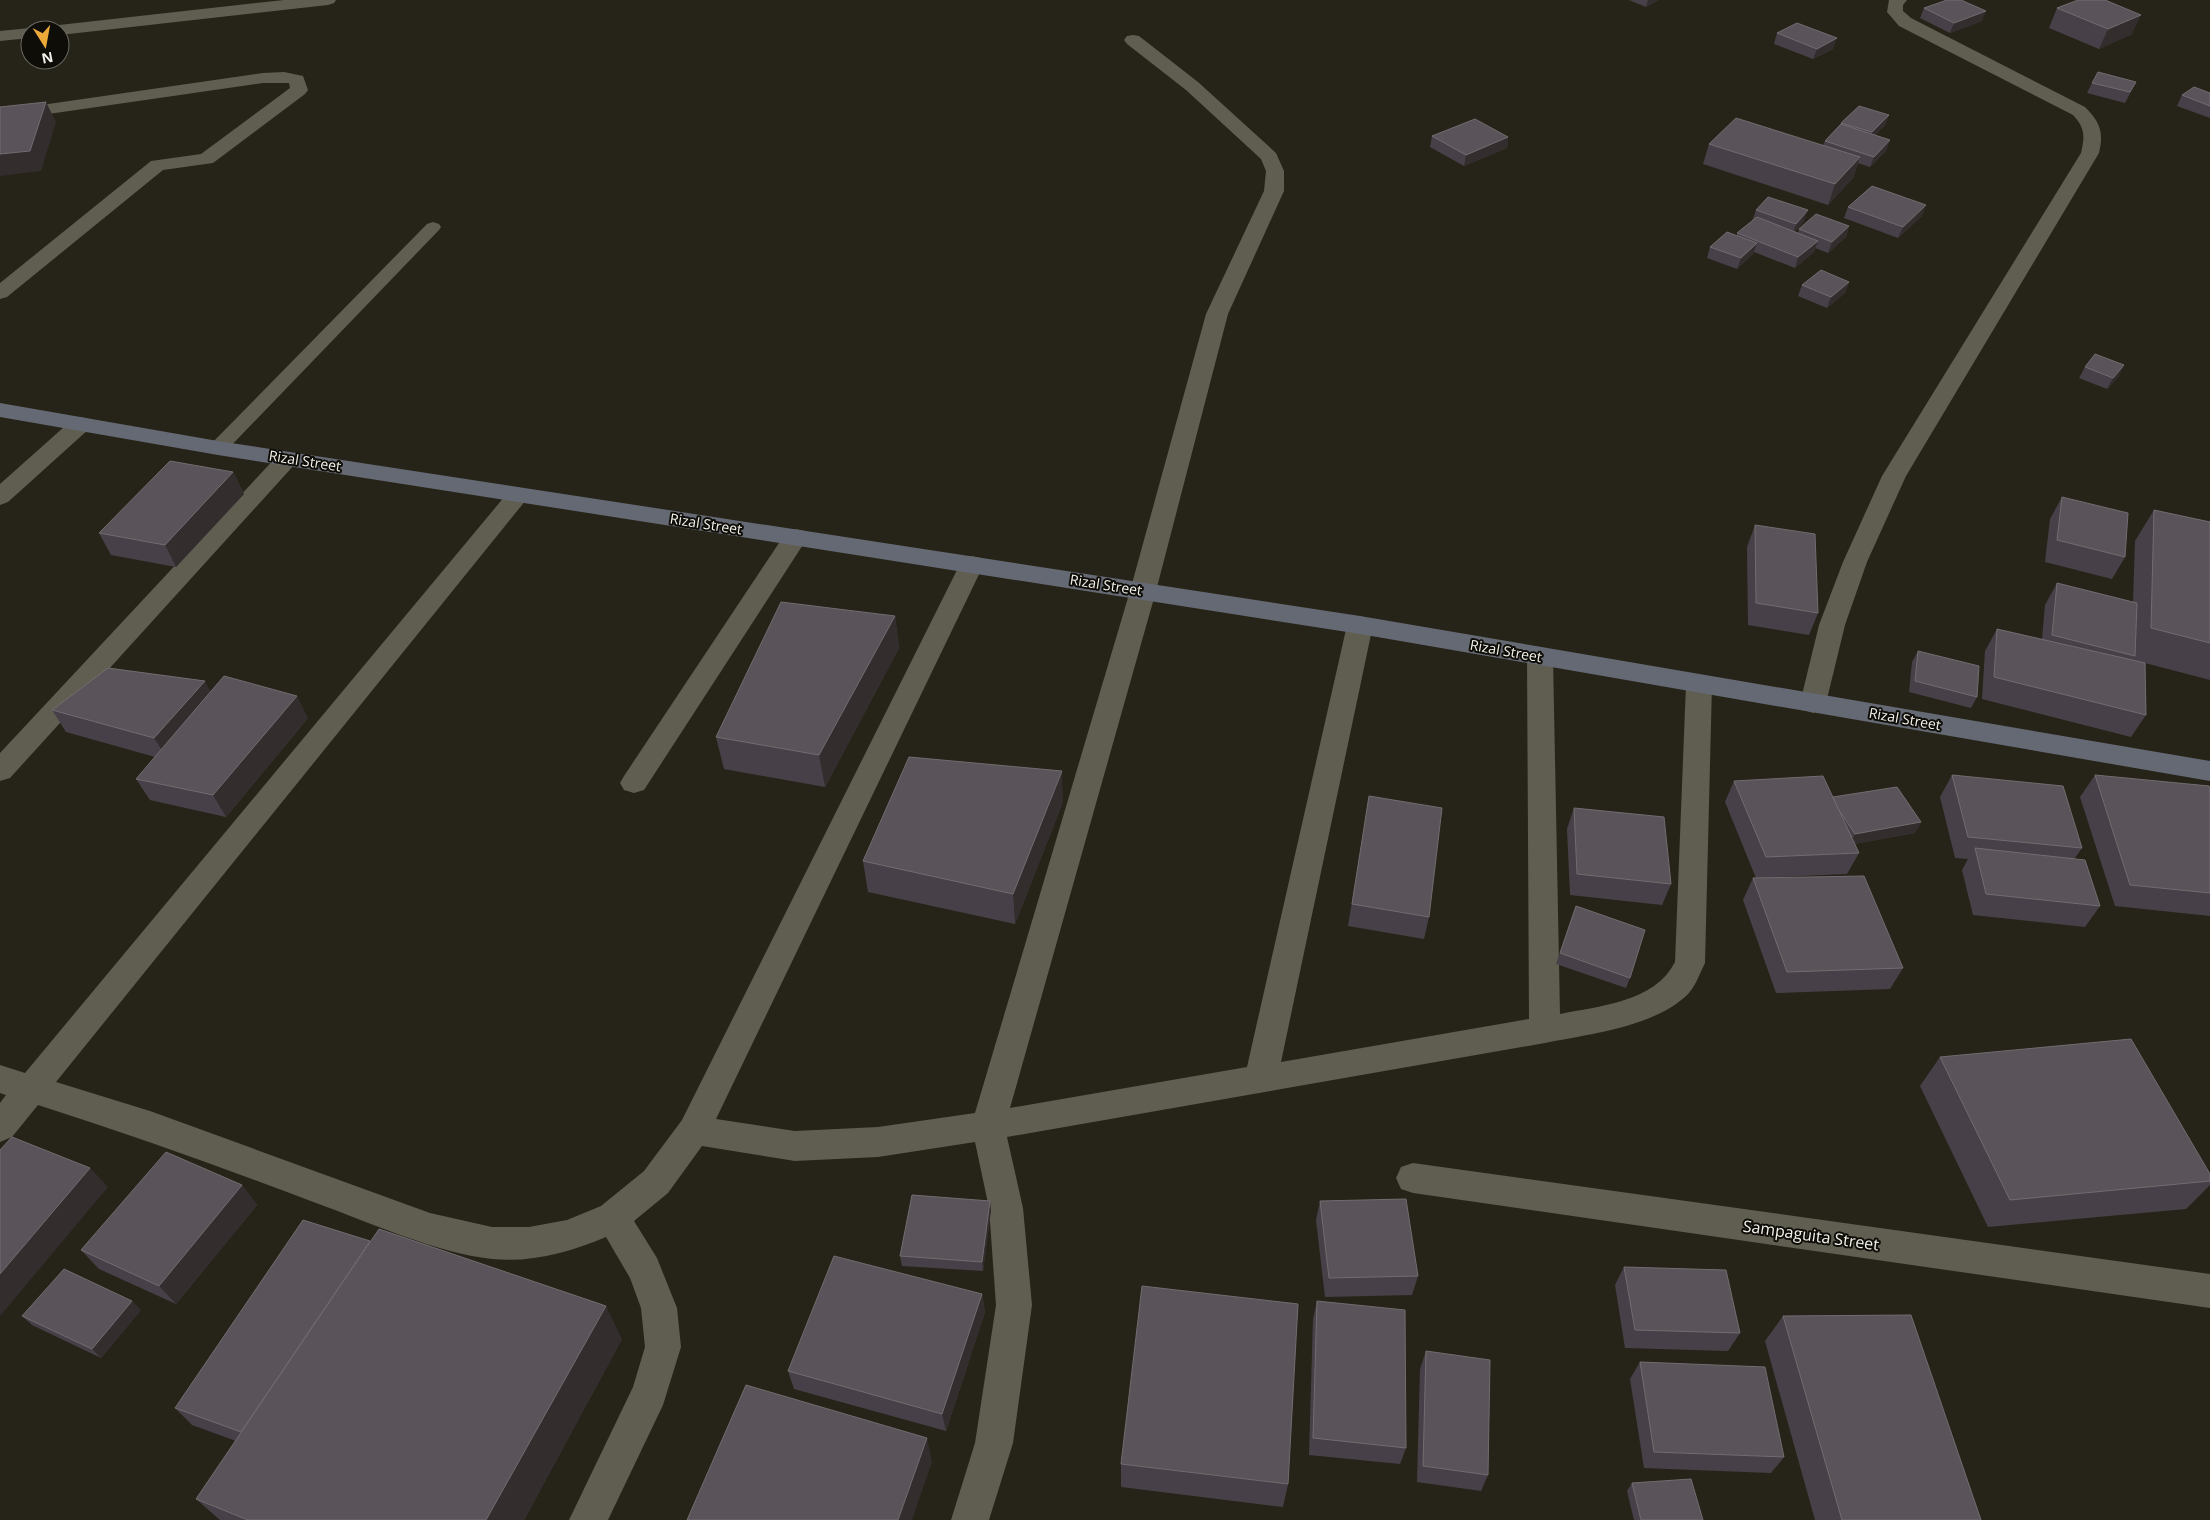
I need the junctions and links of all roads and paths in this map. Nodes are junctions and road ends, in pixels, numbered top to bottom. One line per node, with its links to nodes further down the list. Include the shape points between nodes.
1 (328, 0): 3 (street)
2 (1899, 0): 23 (street, via 1895,3 1895,12 1905,22 2079,111 2092,124 2095,137 2090,153 1894,476 1854,562 1832,625)
3 (310, 1): 4 (street)
4 (70, 29)
5 (20, 34): 6 (street)
6 (0, 36)
7 (1133, 40): 19 (street, via 1192,86 1249,137 1269,157 1275,171 1274,191 1217,314)
8 (0, 116): 10 (street, via 263,78 297,80 299,90 206,159 158,165)
9 (433, 227): 13 (lane)
10 (0, 293)
11 (0, 410): 12 (street, Rizal Street)
12 (81, 424): 13 (street, Rizal Street); 16 (street)
13 (218, 448): 14 (street, Rizal Street)
14 (287, 459): 15 (street, Rizal Street); 24 (street)
15 (518, 495): 17 (street, Rizal Street); 30 (street)
16 (0, 496)
17 (796, 537): 18 (street, Rizal Street); 26 (street)
18 (972, 564): 19 (street, Rizal Street); 33 (street)
19 (1144, 591): 20 (street, Rizal Street); 31 (street)
20 (1360, 625): 21 (street, Rizal Street); 28 (street)
21 (1540, 657): 22 (street, Rizal Street); 27 (street)
22 (1699, 684): 23 (street, Rizal Street); 27 (street, via 1690,963 1679,984 1660,998 1628,1012)
23 (1813, 703): 25 (street, Rizal Street)
24 (0, 771)
25 (2210, 771)
26 (634, 783)
27 (1544, 1030): 28 (street)
28 (1261, 1078): 31 (street)
29 (0, 1079): 30 (street)
30 (31, 1088): 32 (street); 35 (street, via 150,1126 430,1229 492,1243 529,1243 569,1236)
31 (988, 1126): 33 (street, via 878,1142 794,1146); 38 (street, via 1006,1208 1014,1305 994,1444)
32 (0, 1127)
33 (694, 1130): 35 (street, via 656,1182)
34 (1413, 1178): 36 (street, Sampaguita Street)
35 (613, 1217): 37 (street, via 645,1270 659,1308 664,1347 650,1392)
36 (2210, 1291)
37 (588, 1520)
38 (970, 1520)

